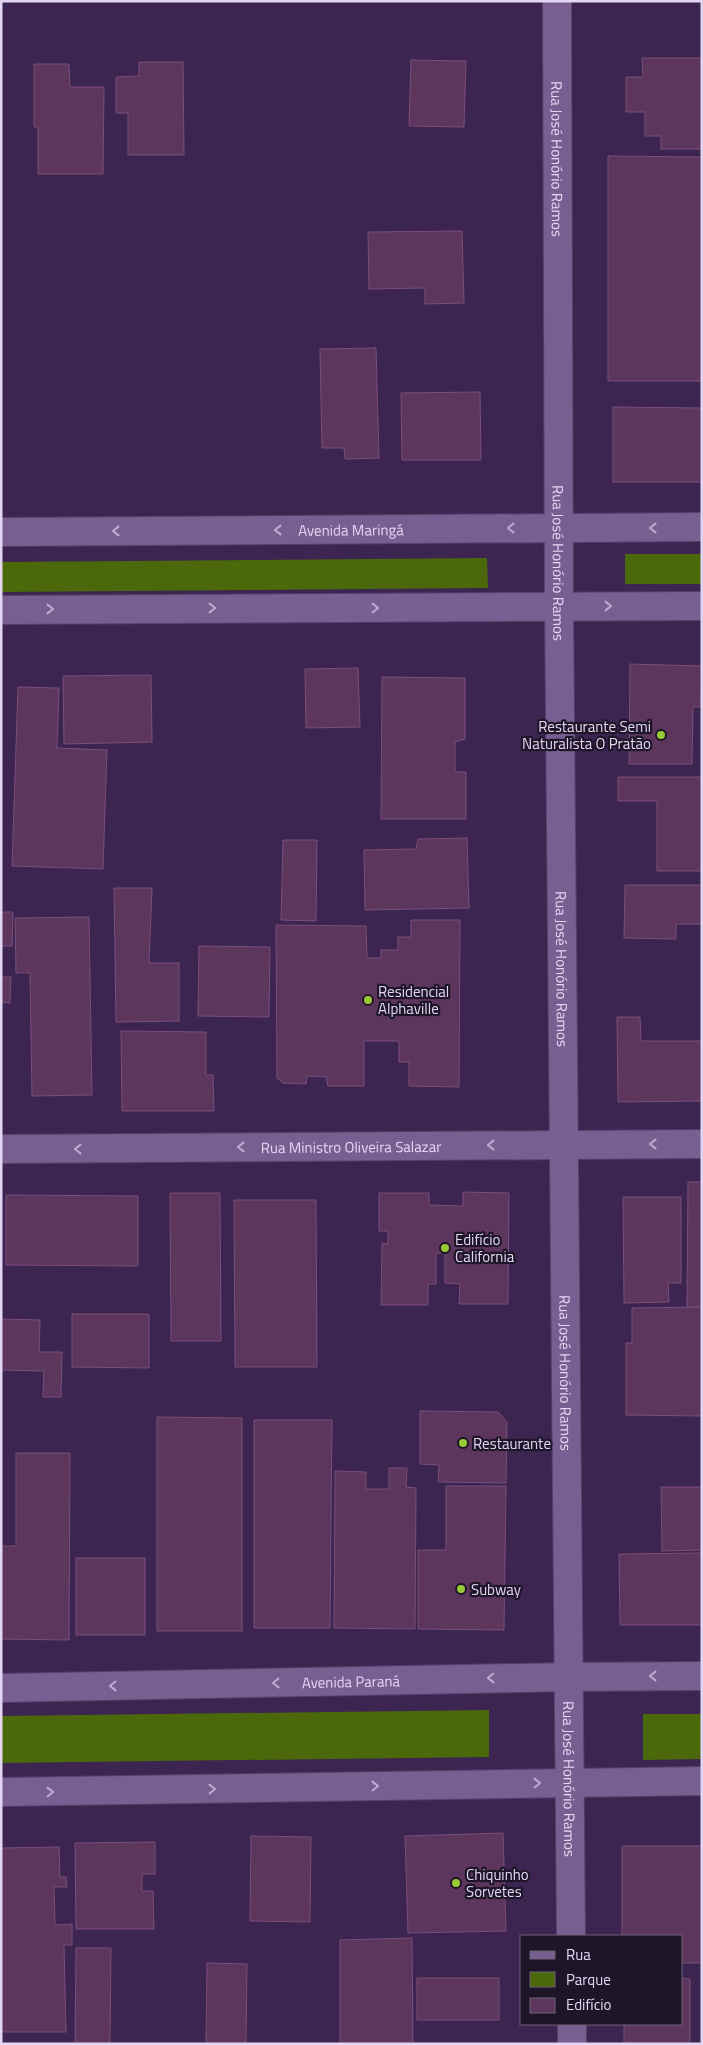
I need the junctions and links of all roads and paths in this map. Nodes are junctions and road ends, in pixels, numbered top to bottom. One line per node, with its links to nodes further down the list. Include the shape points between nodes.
1 (557, 1): 3 (street, Rua José Honório Ramos)
2 (702, 527): 3 (street, Avenida Maringá, one-way to 3)
3 (560, 528): 4 (street, Avenida Maringá, one-way to 4); 5 (street, Rua José Honório Ramos)
4 (1, 532)
5 (559, 606): 6 (street, one-way to 6); 7 (street, one-way to 5); 9 (street, Rua José Honório Ramos)
6 (702, 606)
7 (1, 610)
8 (702, 1144): 9 (street, Rua Ministro Oliveira Salazar, one-way to 9)
9 (565, 1145): 10 (street, Rua Ministro Oliveira Salazar, one-way to 10); 12 (street, Rua José Honório Ramos)
10 (1, 1149)
11 (702, 1676): 12 (street, Avenida Paraná, one-way to 12)
12 (568, 1677): 13 (street, Avenida Paraná, one-way to 13); 14 (street, Rua José Honório Ramos)
13 (1, 1688)
14 (570, 1782): 15 (street); 16 (street, one-way to 14); 17 (street, Rua José Honório Ramos)
15 (702, 1782)
16 (1, 1792)
17 (571, 1935)
18 (572, 2025): 19 (street)
19 (572, 2044)

